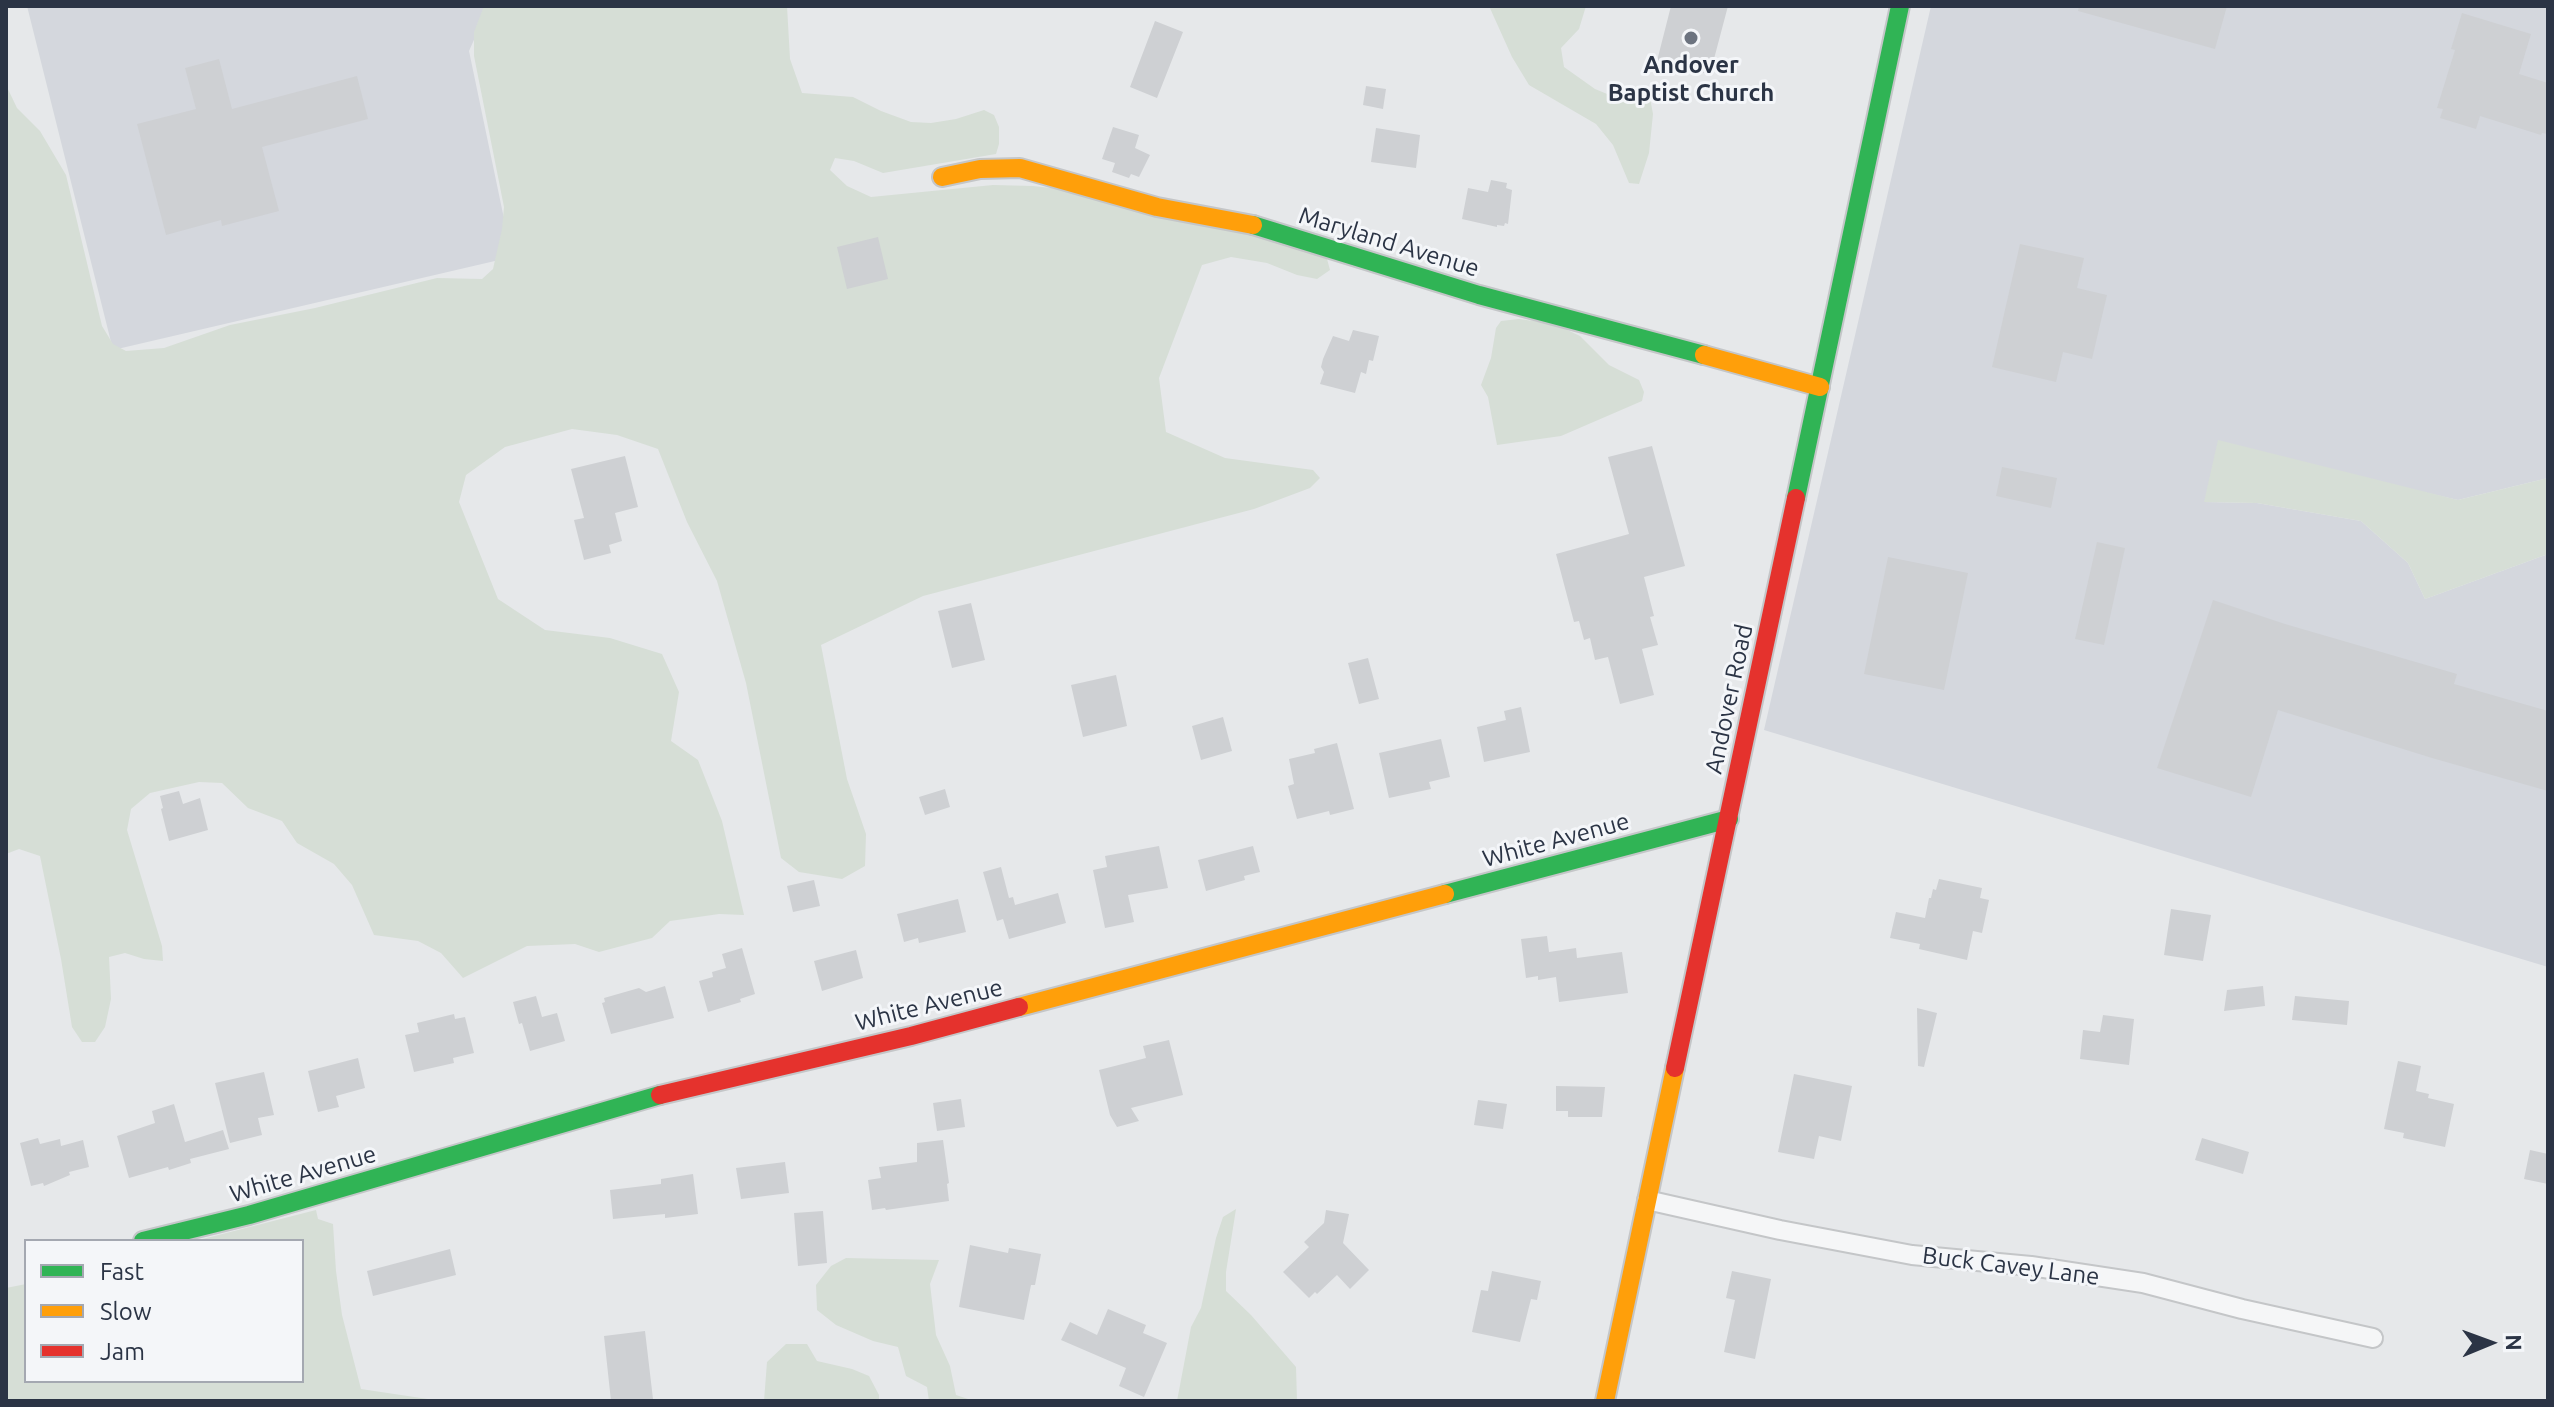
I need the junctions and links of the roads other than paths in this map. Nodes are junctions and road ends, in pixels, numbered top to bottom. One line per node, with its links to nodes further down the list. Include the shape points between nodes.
1 (1900, 6): 3 (street, Andover Road)
2 (942, 177): 3 (street, Maryland Avenue, via 1020,168 1157,207 1245,223 1479,295)
3 (1820, 387): 4 (street, Andover Road)
4 (1729, 819): 5 (street, Andover Road); 6 (street, White Avenue, via 911,1036 674,1091)
5 (1647, 1200): 7 (street, Buck Cavey Lane, via 1912,1255 2143,1283); 8 (street, Andover Road)
6 (151, 1239)
7 (2373, 1338)
8 (1605, 1401)

